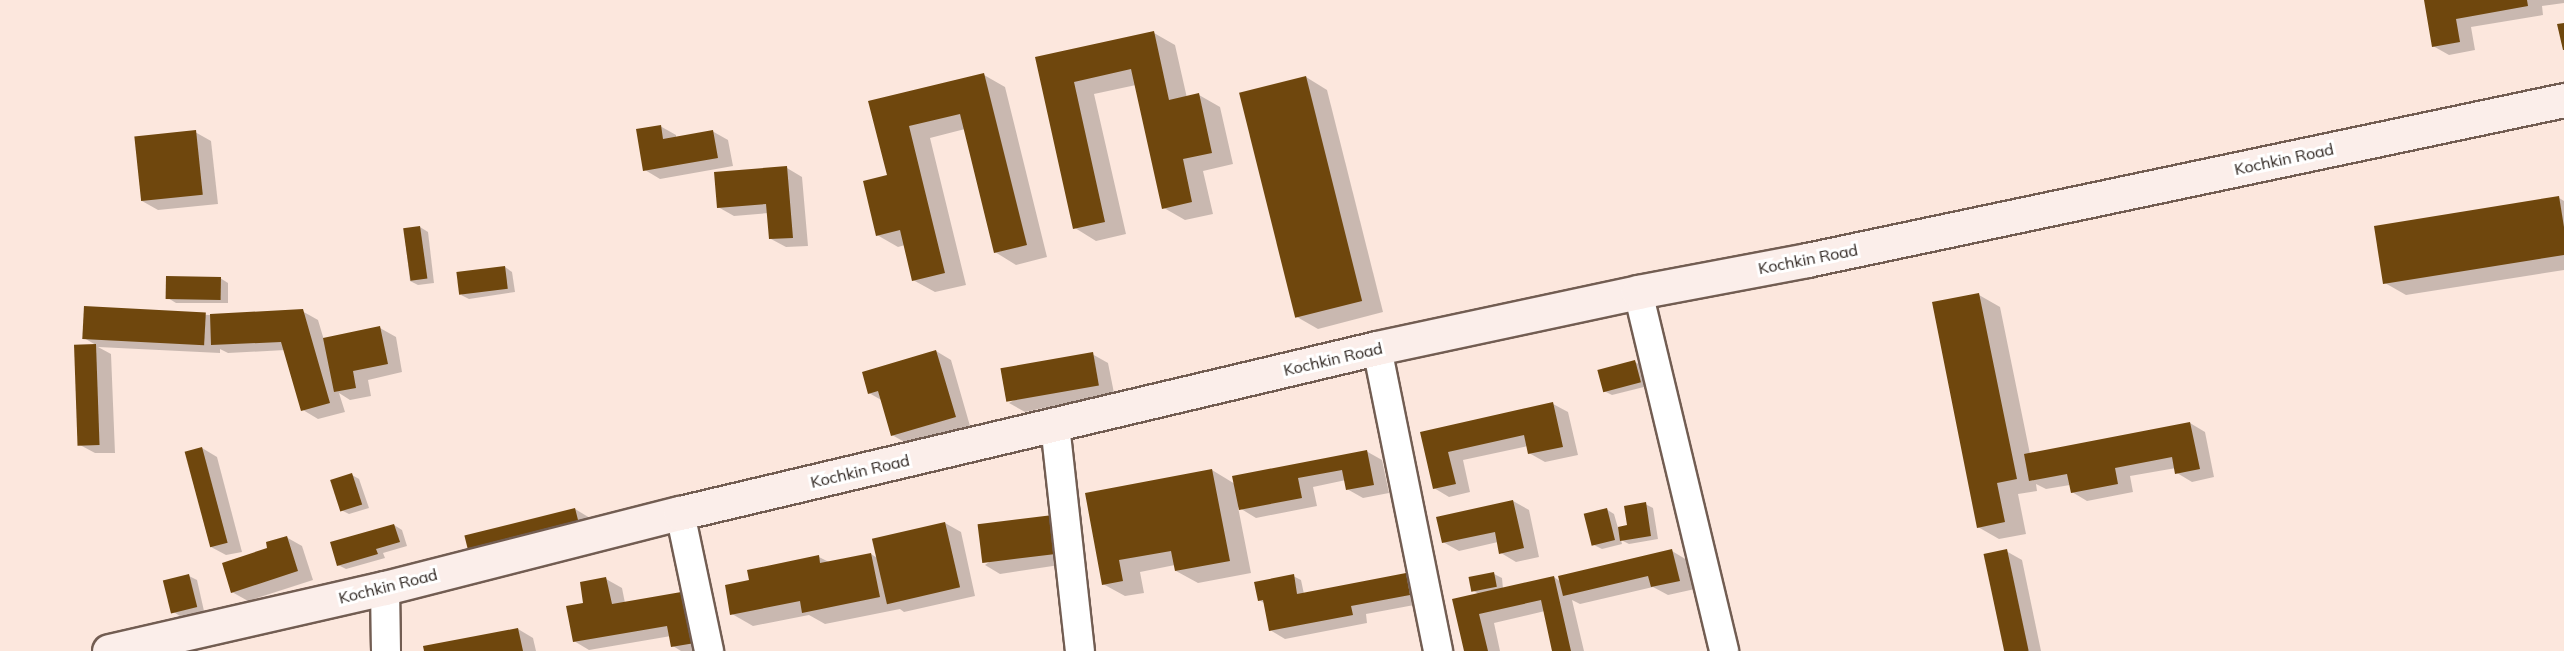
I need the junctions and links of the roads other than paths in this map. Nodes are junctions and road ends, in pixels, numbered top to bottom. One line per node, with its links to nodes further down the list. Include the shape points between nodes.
1 (2564, 100): 2 (main road, Kochkin Road)
2 (1638, 292): 3 (main road, Kochkin Road); 12 (street)
3 (1377, 348): 4 (main road, Kochkin Road); 11 (street)
4 (1055, 425): 5 (main road, Kochkin Road); 10 (street)
5 (680, 513): 6 (main road, Kochkin Road); 9 (street)
6 (385, 588): 7 (main road, Kochkin Road); 8 (street)
7 (109, 651)
8 (386, 651)
9 (709, 651)
10 (1080, 651)
11 (1438, 651)
12 (1724, 651)

